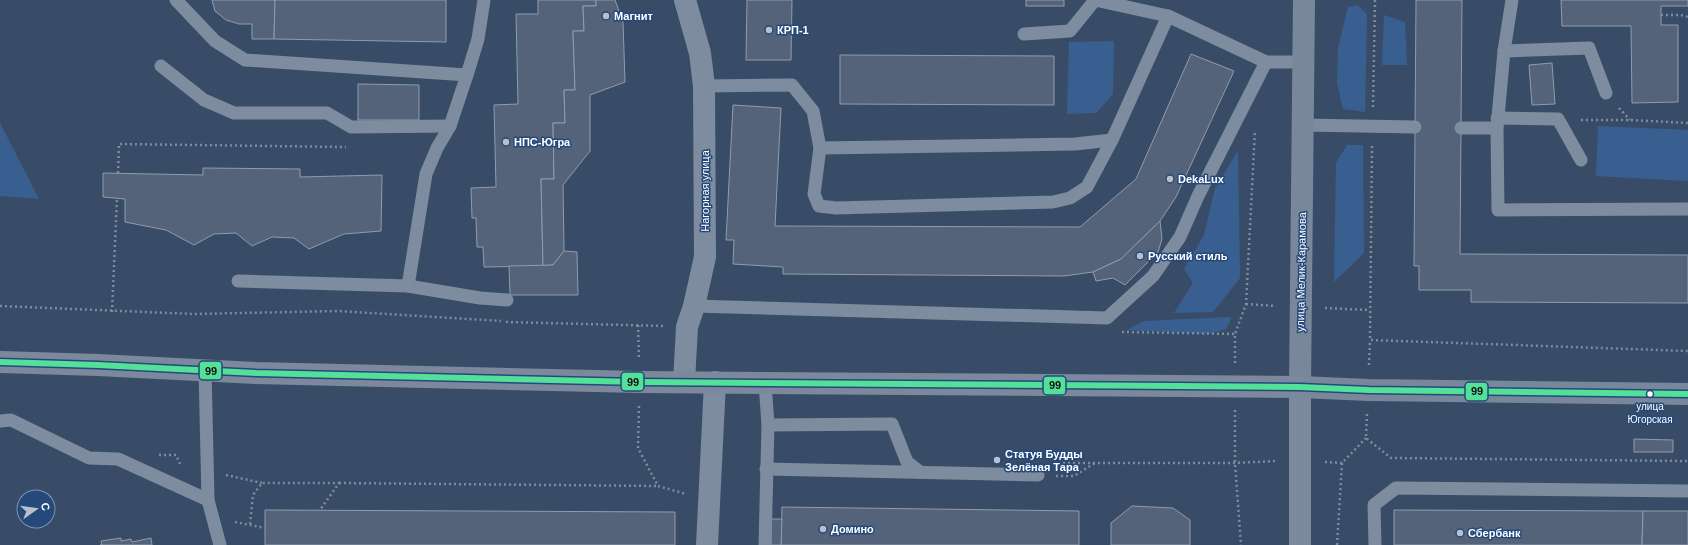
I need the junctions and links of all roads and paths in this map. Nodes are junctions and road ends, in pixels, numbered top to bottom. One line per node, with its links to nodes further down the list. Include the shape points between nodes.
1 (176, 0): 15 (lane, via 215,41 245,60)
2 (484, 0): 15 (lane, via 478,39)
3 (685, 0): 16 (street, Нагорная улица, via 700,53)
4 (1304, 0): 13 (main road, улица Мелик-Карамова)
5 (1375, 0): 23 (path)
6 (1512, 0): 11 (lane)
7 (1661, 15): 9 (path, via 1681,14)
8 (1168, 16): 10 (lane, via 1095,0 1070,31); 12 (lane); 27 (lane)
9 (1688, 17)
10 (1024, 34)
11 (1504, 51): 17 (lane, via 1589,48); 19 (lane)
12 (1266, 62): 13 (lane); 38 (lane, via 1180,237 1153,276 1107,318)
13 (1304, 62): 21 (main road, улица Мелик-Карамова)
14 (161, 66): 22 (lane, via 204,100 234,113 327,113 351,127)
15 (468, 75): 22 (lane)
16 (704, 86): 29 (lane, via 792,85 812,111); 38 (street, Нагорная улица, via 705,257)
17 (1606, 93)
18 (1558, 119): 19 (lane); 20 (path); 30 (lane)
19 (1497, 123): 25 (lane); 33 (lane, via 1498,210)
20 (1688, 123)
21 (1302, 125): 23 (lane); 53 (main road, улица Мелик-Карамова)
22 (450, 126): 35 (lane, via 426,174)
23 (1373, 127): 24 (lane); 44 (path)
24 (1415, 127)
25 (1461, 128)
26 (1255, 129): 43 (path, via 1246,304)
27 (1112, 140): 29 (lane, via 1075,144); 29 (lane, via 1087,187 1070,198 1053,202 844,208 819,206 814,194)
28 (350, 147): 31 (path, via 119,144)
29 (820, 148)
30 (1581, 160)
31 (118, 173)
32 (117, 198): 39 (path)
33 (1688, 209)
34 (238, 281): 35 (lane)
35 (408, 286): 36 (lane)
36 (507, 300)
37 (0, 306): 39 (path)
38 (694, 306): 41 (street, Нагорная улица)
39 (112, 312): 40 (path, via 194,314 338,311 478,321)
40 (638, 325): 41 (path); 48 (path)
41 (688, 327): 49 (street, Нагорная улица)
42 (1116, 332): 43 (path)
43 (1235, 334): 52 (path)
44 (1370, 340): 45 (path); 54 (path)
45 (1688, 351)
46 (0, 362): 47 (main road)
47 (205, 369): 48 (main road, via 256,373); 71 (lane)
48 (639, 382): 49 (main road); 69 (path, via 638,448)
49 (684, 382): 50 (main road)
50 (715, 382): 51 (main road); 72 (street)
51 (765, 383): 52 (main road); 57 (lane)
52 (1235, 386): 53 (main road); 63 (path)
53 (1300, 387): 54 (main road); 59 (main road, улица Мелик-Карамова)
54 (1368, 390): 55 (main road); 58 (path)
55 (1688, 394)
56 (0, 421): 71 (lane, via 11,420 89,458 118,460)
57 (768, 426): 65 (lane); 66 (lane, via 892,424 908,462)
58 (1366, 438): 60 (path, via 1391,458); 64 (path)
59 (1301, 460): 63 (path); 64 (path); 79 (main road, улица Мелик-Карамова)
60 (1688, 461)
61 (1049, 463): 62 (path)
62 (1096, 463): 63 (path); 67 (path, via 1074,476)
63 (1235, 463): 78 (path)
64 (1342, 463): 80 (path)
65 (766, 469): 66 (lane); 77 (lane)
66 (920, 472): 67 (lane)
67 (1038, 475)
68 (339, 483): 69 (path); 73 (path); 74 (path, via 262,483 253,495 250,524)
69 (658, 486): 72 (path)
70 (1688, 491): 81 (lane, via 1396,488 1374,505)
71 (208, 500): 75 (lane)
72 (709, 500): 76 (street)
73 (320, 510)
74 (265, 528)
75 (220, 545)
76 (707, 545)
77 (765, 545)
78 (1241, 545)
79 (1300, 545)
80 (1337, 545)
81 (1374, 545)

